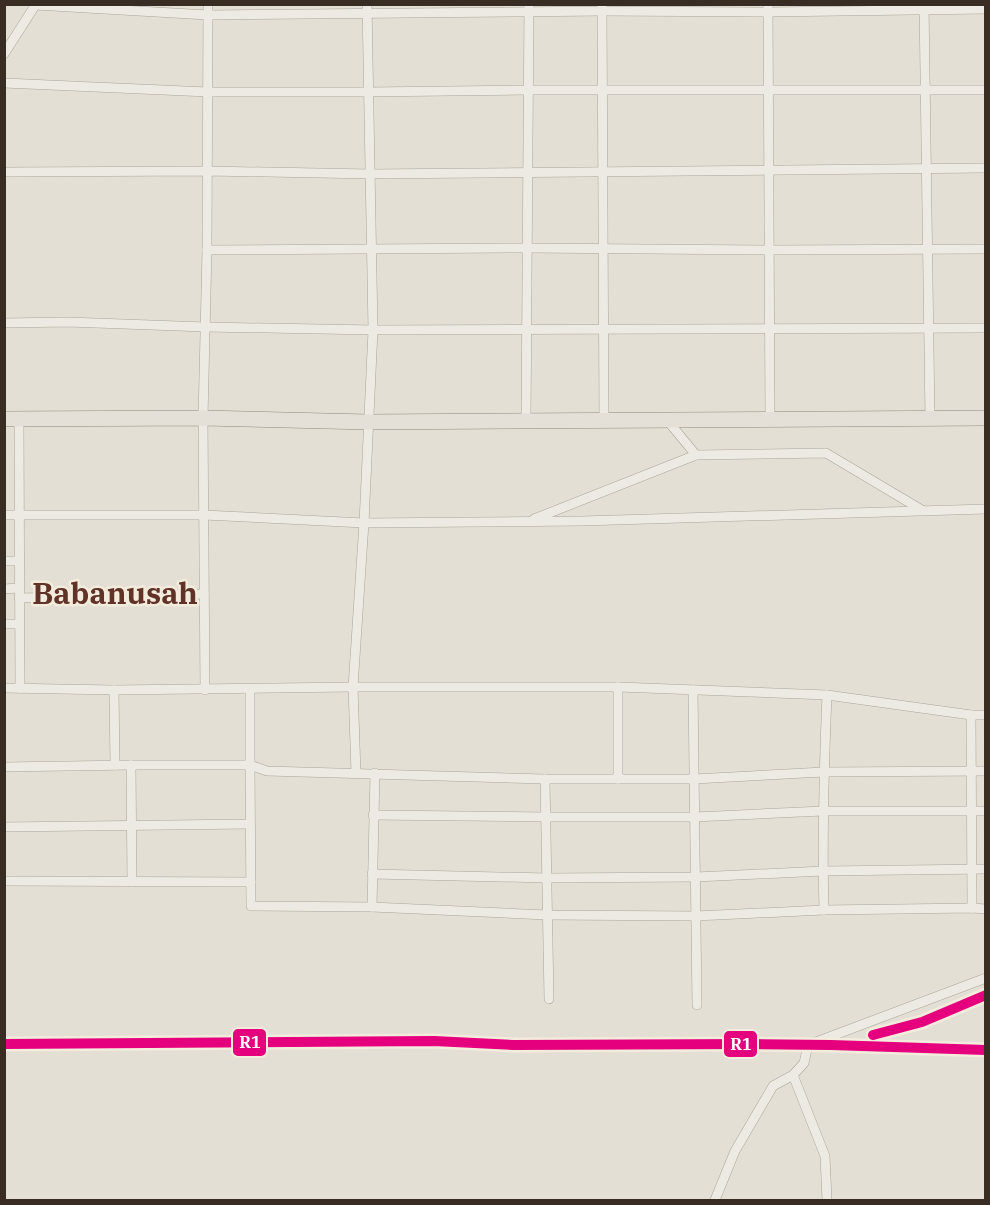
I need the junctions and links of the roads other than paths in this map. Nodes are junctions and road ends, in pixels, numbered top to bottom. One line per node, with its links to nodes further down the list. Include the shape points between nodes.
1 (208, 4): 9 (street)
2 (35, 5): 9 (street); 10 (street)
3 (924, 7): 6 (street); 8 (street); 14 (street)
4 (528, 8): 5 (street); 7 (street); 13 (street)
5 (602, 8): 6 (street); 16 (street)
6 (768, 8): 12 (street)
7 (367, 9): 9 (street); 18 (street)
8 (986, 9)
9 (208, 15): 17 (street)
10 (4, 54)
11 (4, 83): 17 (street)
12 (768, 89): 14 (street); 16 (street); 21 (street)
13 (528, 90): 16 (street); 18 (street); 23 (street)
14 (926, 90): 15 (street); 20 (street)
15 (986, 90)
16 (602, 91): 24 (street)
17 (208, 92): 18 (street); 22 (street)
18 (368, 92): 26 (street)
19 (986, 168): 20 (street)
20 (927, 169): 21 (street); 33 (street)
21 (769, 170): 24 (street); 32 (street)
22 (207, 171): 25 (street); 26 (street); 30 (street)
23 (528, 171): 24 (street); 26 (street); 27 (street)
24 (603, 171): 28 (street)
25 (4, 172)
26 (370, 174): 31 (street)
27 (527, 248): 28 (street); 31 (street); 41 (street)
28 (603, 249): 32 (street); 39 (street)
29 (986, 249): 33 (street)
30 (207, 250): 31 (street); 35 (street)
31 (371, 250): 40 (street)
32 (769, 250): 33 (street); 36 (street)
33 (928, 250): 37 (street)
34 (4, 323): 35 (street)
35 (206, 327): 40 (street); 42 (street)
36 (770, 328): 37 (street); 39 (street); 47 (street)
37 (929, 328): 38 (street); 43 (street)
38 (986, 328)
39 (604, 329): 41 (street); 49 (street)
40 (373, 330): 41 (street); 50 (street)
41 (527, 330): 48 (street)
42 (203, 418): 45 (main road); 50 (main road); 56 (street)
43 (930, 418): 44 (main road); 47 (main road)
44 (986, 418)
45 (12, 419): 54 (street)
46 (667, 420): 47 (main road); 49 (main road); 51 (street)
47 (770, 420)
48 (526, 421): 49 (main road); 50 (main road)
49 (604, 421)
50 (368, 422): 58 (street)
51 (696, 455): 53 (street, via 825,453); 57 (street)
52 (986, 509): 53 (street)
53 (923, 511): 57 (street)
54 (19, 514): 55 (street); 56 (street); 60 (street)
55 (4, 515)
56 (204, 515): 58 (street); 63 (street)
57 (530, 521): 58 (street)
58 (364, 523): 66 (street)
59 (4, 561): 60 (street)
60 (19, 561): 62 (street)
61 (4, 589): 62 (street)
62 (19, 593): 63 (street); 65 (street)
63 (204, 594): 72 (street)
64 (4, 624): 65 (street)
65 (19, 624): 69 (street)
66 (353, 687): 67 (street); 70 (street); 84 (street)
67 (618, 687): 73 (street); 87 (street)
68 (4, 688): 69 (street)
69 (20, 688): 71 (street)
70 (250, 689): 72 (street); 79 (street)
71 (114, 690): 72 (street); 77 (street)
72 (205, 690)
73 (693, 690): 74 (street); 88 (street)
74 (827, 695): 75 (street); 83 (street)
75 (971, 715): 76 (street); 81 (street)
76 (986, 716)
77 (115, 765): 78 (street); 80 (street)
78 (131, 765): 79 (street); 96 (street)
79 (249, 765): 84 (street, via 267,771); 95 (street)
80 (4, 767)
81 (971, 771): 82 (street); 83 (street); 90 (street)
82 (986, 771)
83 (824, 772): 88 (street); 89 (street)
84 (356, 773): 85 (street)
85 (375, 773): 86 (street); 92 (street)
86 (545, 779): 87 (street); 93 (street)
87 (618, 779): 88 (street)
88 (694, 779): 94 (street)
89 (823, 811): 90 (street); 94 (street); 100 (street)
90 (971, 811): 91 (street); 98 (street)
91 (986, 811)
92 (373, 815): 93 (street); 101 (street)
93 (546, 817): 94 (street); 102 (street)
94 (695, 817): 103 (street)
95 (250, 824): 96 (street); 106 (street)
96 (131, 826): 97 (street); 105 (street)
97 (4, 827)
98 (972, 869): 99 (street); 100 (street); 108 (street)
99 (986, 869)
100 (823, 871): 103 (street); 110 (street)
101 (372, 874): 102 (street); 107 (street)
102 (547, 878): 103 (street); 111 (street)
103 (696, 878): 112 (street)
104 (4, 880): 105 (street)
105 (132, 882): 106 (street)
106 (251, 882): 107 (street, via 251,906)
107 (372, 907): 111 (street)
108 (972, 908): 109 (street); 110 (street)
109 (986, 909)
110 (824, 910): 112 (street)
111 (548, 915): 112 (street); 114 (street)
112 (696, 916): 115 (street)
113 (986, 978): 116 (street, via 808,1045 804,1063)
114 (549, 999)
115 (698, 1005)
116 (793, 1075): 117 (street, via 773,1086 735,1151); 118 (street, via 825,1155)
117 (715, 1200)
118 (827, 1200)

